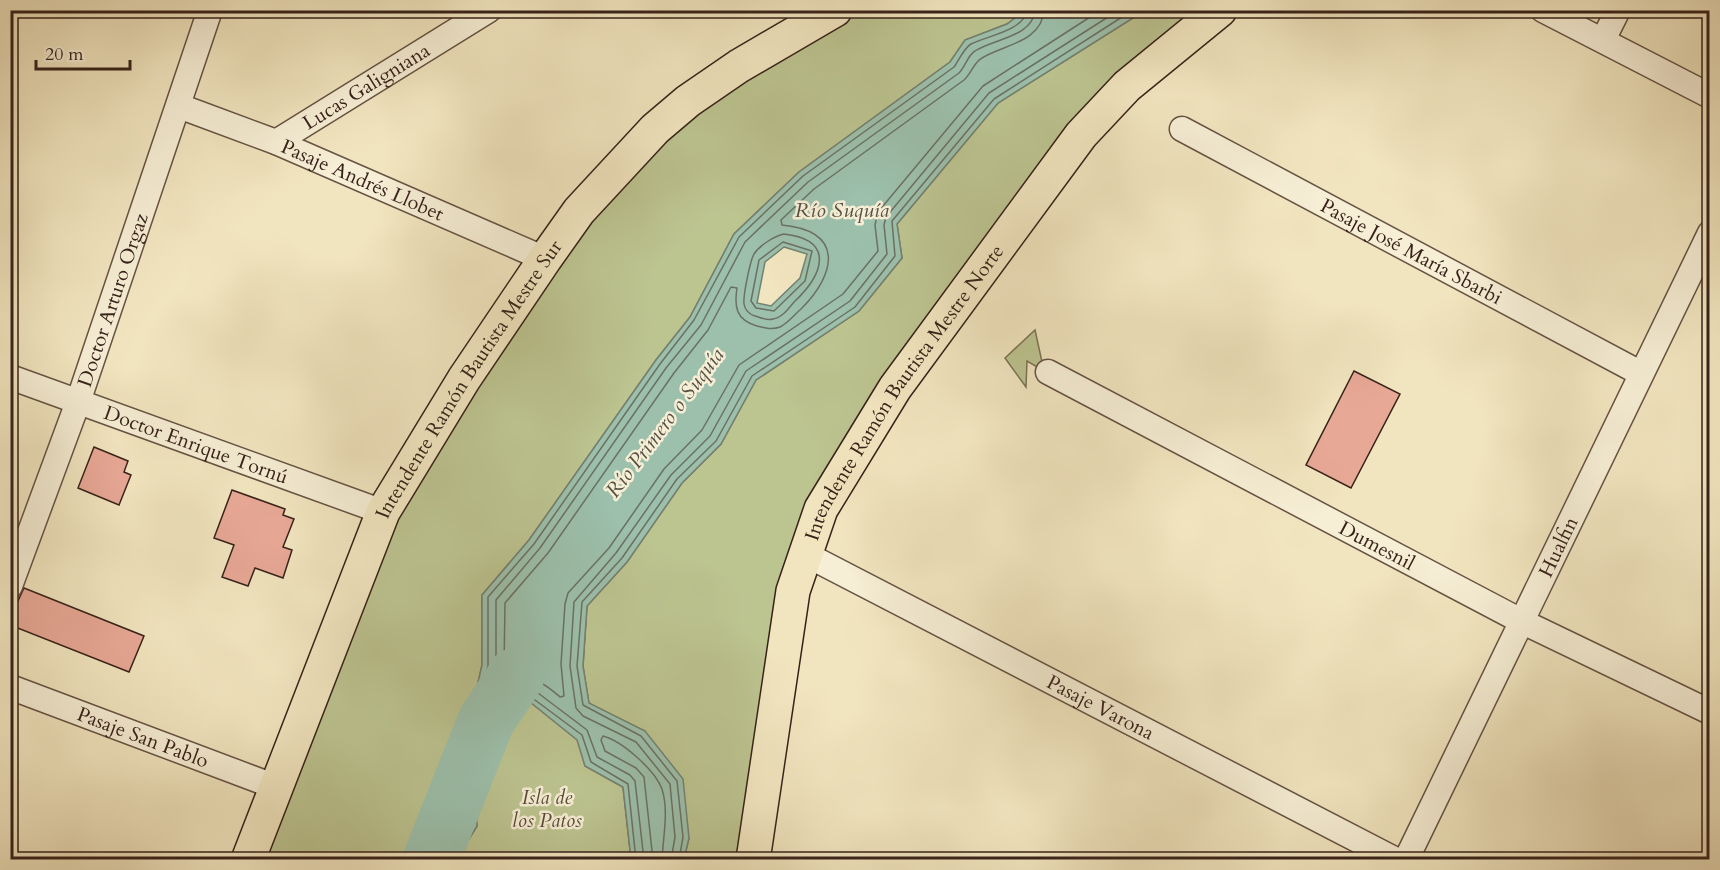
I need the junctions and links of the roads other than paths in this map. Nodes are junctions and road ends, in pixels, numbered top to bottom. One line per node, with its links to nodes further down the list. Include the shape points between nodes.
1 (210, 10): 9 (street, Doctor Arturo Orgaz)
2 (489, 10): 11 (street, Lucas Galigniana)
3 (835, 10): 13 (main road, Intendente Ramón Bautista Mestre Sur, via 739,66 655,129 579,211)
4 (1220, 10): 19 (main road, Intendente Ramón Bautista Mestre Norte, via 1127,86 1081,135 895,388 821,509)
5 (1543, 10): 7 (street)
6 (1618, 10): 7 (street)
7 (1603, 40): 8 (street)
8 (1710, 96)
9 (179, 106): 11 (street, Pasaje Andrés Llobet); 17 (street, Doctor Arturo Orgaz)
10 (1182, 129): 15 (street, Pasaje José María Sbarbi)
11 (276, 142): 13 (street, Pasaje Andrés Llobet)
12 (1710, 233): 15 (street, Hualfin)
13 (545, 259): 18 (main road, Intendente Ramón Bautista Mestre Sur)
14 (1048, 372): 21 (street, Dumesnil)
15 (1640, 373): 21 (street, Hualfin)
16 (10, 377): 17 (street, Doctor Enrique Tornú)
17 (78, 402): 18 (street, Doctor Enrique Tornú); 20 (street, Doctor Arturo Orgaz)
18 (382, 512): 24 (main road, Intendente Ramón Bautista Mestre Sur)
19 (805, 554): 25 (main road, Intendente Ramón Bautista Mestre Norte, via 793,591); 27 (street, Pasaje Varona)
20 (10, 586)
21 (1521, 621): 23 (street, Dumesnil); 28 (street, Hualfin)
22 (10, 687): 24 (street, Pasaje San Pablo)
23 (1710, 712)
24 (276, 787): 26 (main road, Intendente Ramón Bautista Mestre Sur)
25 (760, 858)
26 (248, 860)
27 (1396, 860)
28 (1406, 860)

